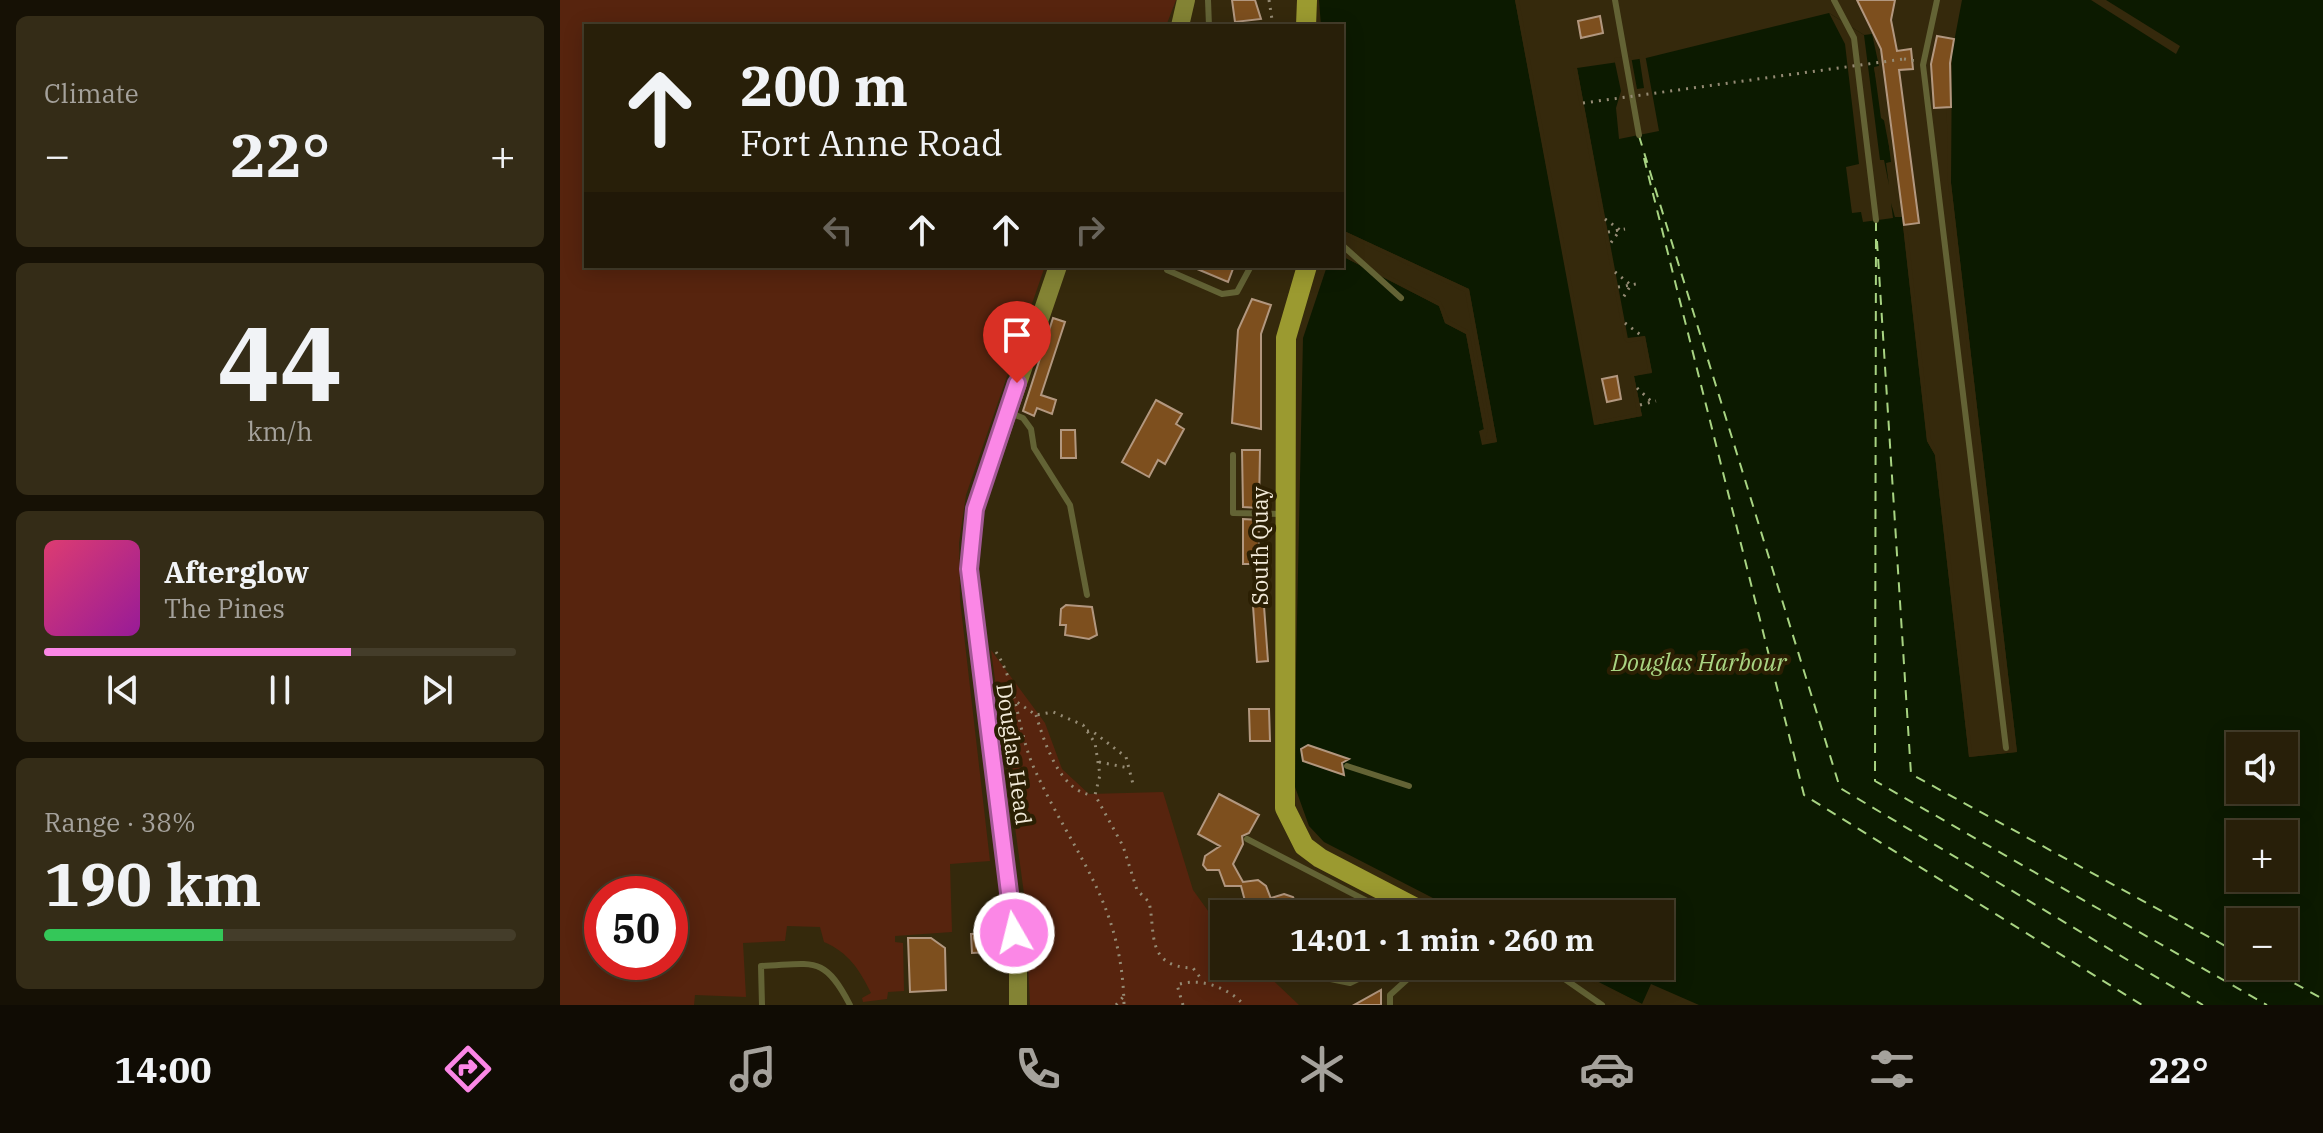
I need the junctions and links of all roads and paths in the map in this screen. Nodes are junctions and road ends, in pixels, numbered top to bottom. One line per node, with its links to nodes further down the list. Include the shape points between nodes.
1 (1186, 0): 8 (main road)
2 (1208, 0): 9 (lane)
3 (1269, 0): 10 (path)
4 (1307, 0): 11 (main road)
5 (1615, 0): 14 (lane)
6 (1834, 0): 16 (lane, via 1854,38)
7 (1937, 0): 42 (lane, via 1923,65)
8 (1180, 24)
9 (1209, 24)
10 (1273, 24)
11 (1306, 24)
12 (1904, 59): 13 (path, bridge)
13 (1583, 103)
14 (1639, 135)
15 (1605, 219): 17 (path)
16 (1876, 220)
17 (1622, 230): 18 (path); 19 (path)
18 (1608, 232)
19 (1610, 244)
20 (1344, 247): 28 (lane)
21 (1057, 268): 34 (main road, Douglas Head)
22 (1166, 268): 23 (lane, via 1222,294 1237,292)
23 (1250, 268)
24 (1306, 268): 36 (main road, South Quay, via 1286,338)
25 (1615, 272): 26 (path)
26 (1634, 285): 27 (path); 29 (path)
27 (1618, 287)
28 (1401, 298)
29 (1621, 301)
30 (1625, 323): 31 (path)
31 (1642, 336)
32 (1637, 388): 33 (path, via 1654,402)
33 (1640, 405)
34 (1007, 411): 37 (lane, via 1031,429 1034,448 1070,505); 60 (main road, Douglas Head, via 975,509 969,569 1018,963)
35 (1233, 455): 36 (lane, via 1233,513)
36 (1283, 514): 51 (main road, South Quay, via 1289,744 1285,808 1304,846)
37 (1087, 595)
38 (989, 642): 39 (path, via 1000,658)
39 (1011, 698): 40 (path); 57 (path, via 1034,767 1112,919)
40 (1036, 715): 41 (path, via 1053,712); 48 (path, via 1061,772 1085,794)
41 (1087, 731): 43 (path); 45 (path, via 1126,757)
42 (2006, 748)
43 (1097, 761): 45 (path); 48 (path)
44 (1347, 766): 46 (lane)
45 (1132, 771): 47 (path)
46 (1409, 786)
47 (1134, 788)
48 (1095, 795): 52 (path, via 1123,846 1137,890 1150,905 1149,927 1158,950 1169,964 1193,968)
49 (1247, 839): 50 (lane)
50 (1365, 900)
51 (1401, 900)
52 (1202, 980): 63 (path, via 1177,985); 64 (path)
53 (1335, 980): 54 (lane)
54 (1356, 980)
55 (1407, 980): 65 (lane, via 1390,995)
56 (1566, 980): 66 (lane)
57 (1124, 996): 61 (path); 62 (path)
58 (762, 1005): 59 (lane, via 761,966 817,964 829,970)
59 (850, 1005)
60 (1018, 1005)
61 (1116, 1005)
62 (1124, 1005)
63 (1183, 1005)
64 (1244, 1005)
65 (1390, 1005)
66 (1602, 1005)

